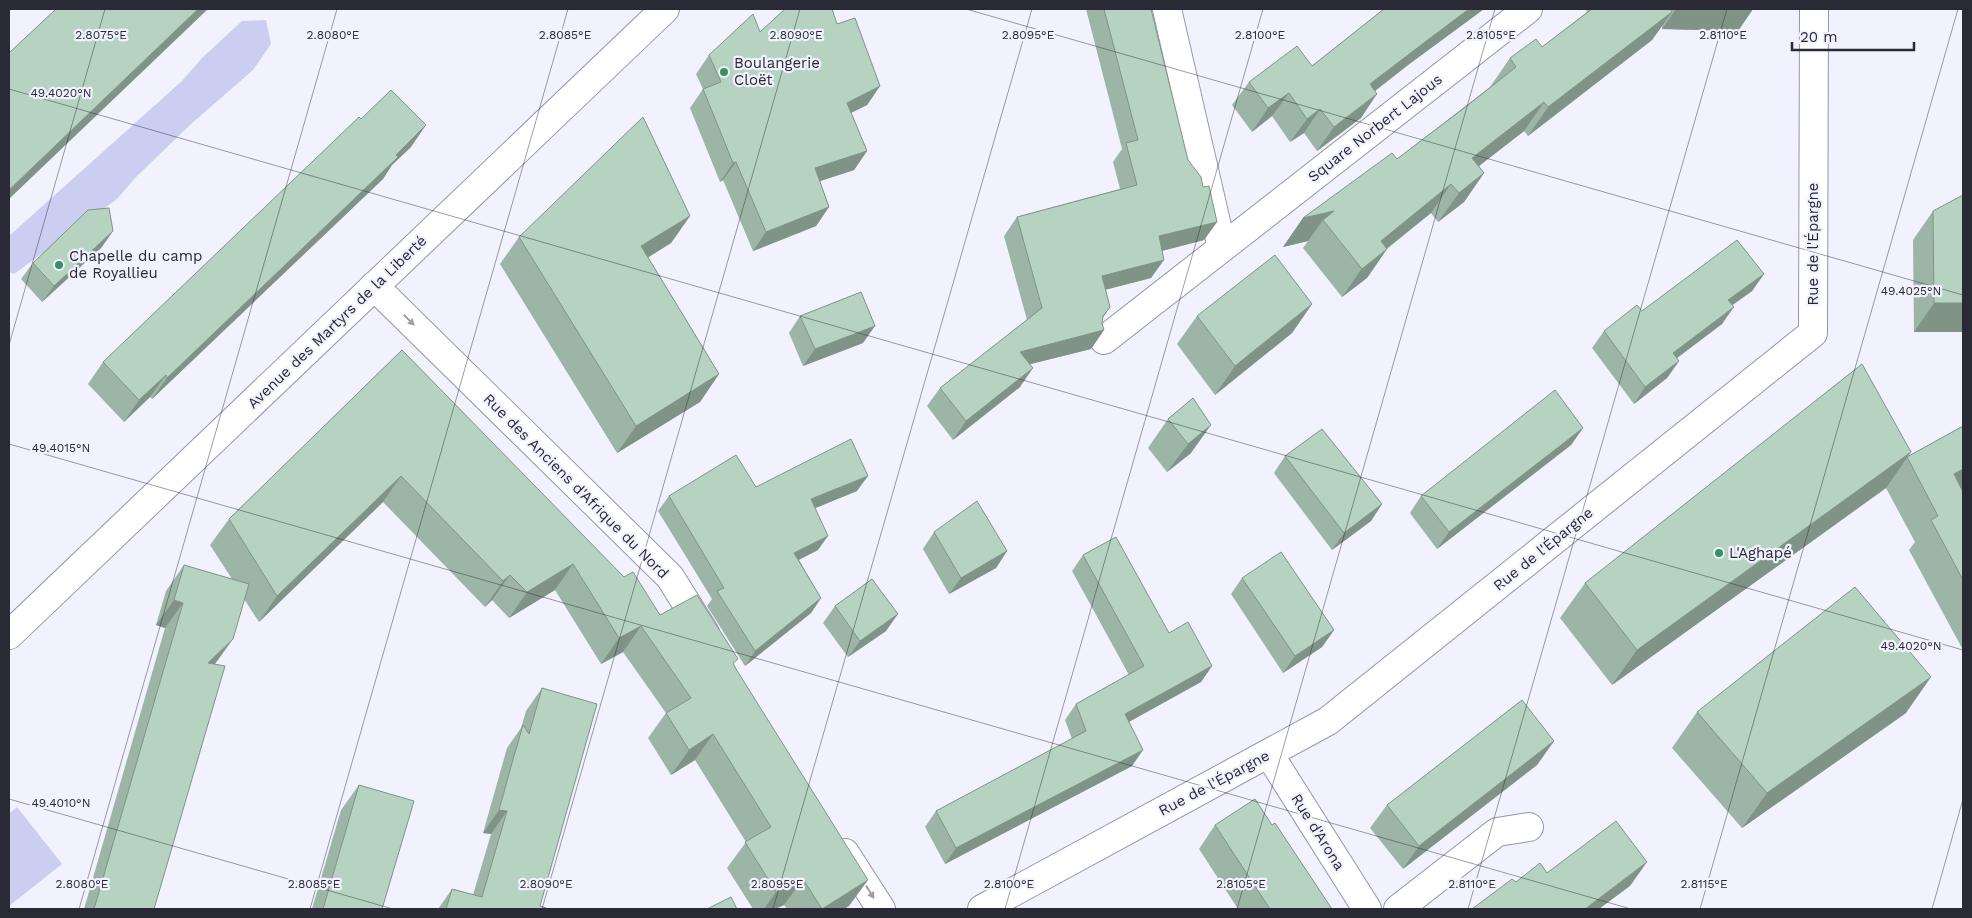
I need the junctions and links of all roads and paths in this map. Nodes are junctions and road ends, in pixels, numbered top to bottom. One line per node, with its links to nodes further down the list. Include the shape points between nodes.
1 (665, 9): 6 (street, Avenue des Martyrs de la Liberté)
2 (1167, 9): 5 (street)
3 (1528, 9): 5 (street, Square Norbert Lajous)
4 (1814, 9): 10 (street, Rue de l'Épargne, via 1813,333 1328,721)
5 (1222, 248): 7 (street, Square Norbert Lajous)
6 (374, 286): 8 (street, Avenue des Martyrs de la Liberté); 9 (street, Rue des Anciens d'Afrique du Nord, one-way to 9, via 670,577)
7 (1104, 340)
8 (9, 635)
9 (717, 652)
10 (1269, 754): 14 (street, Rue de l'Épargne); 15 (street, Rue d'Arona)
11 (1529, 827): 16 (street, via 1497,832)
12 (834, 834): 13 (street, one-way to 13)
13 (881, 909)
14 (982, 909)
15 (1367, 909)
16 (1398, 909)

